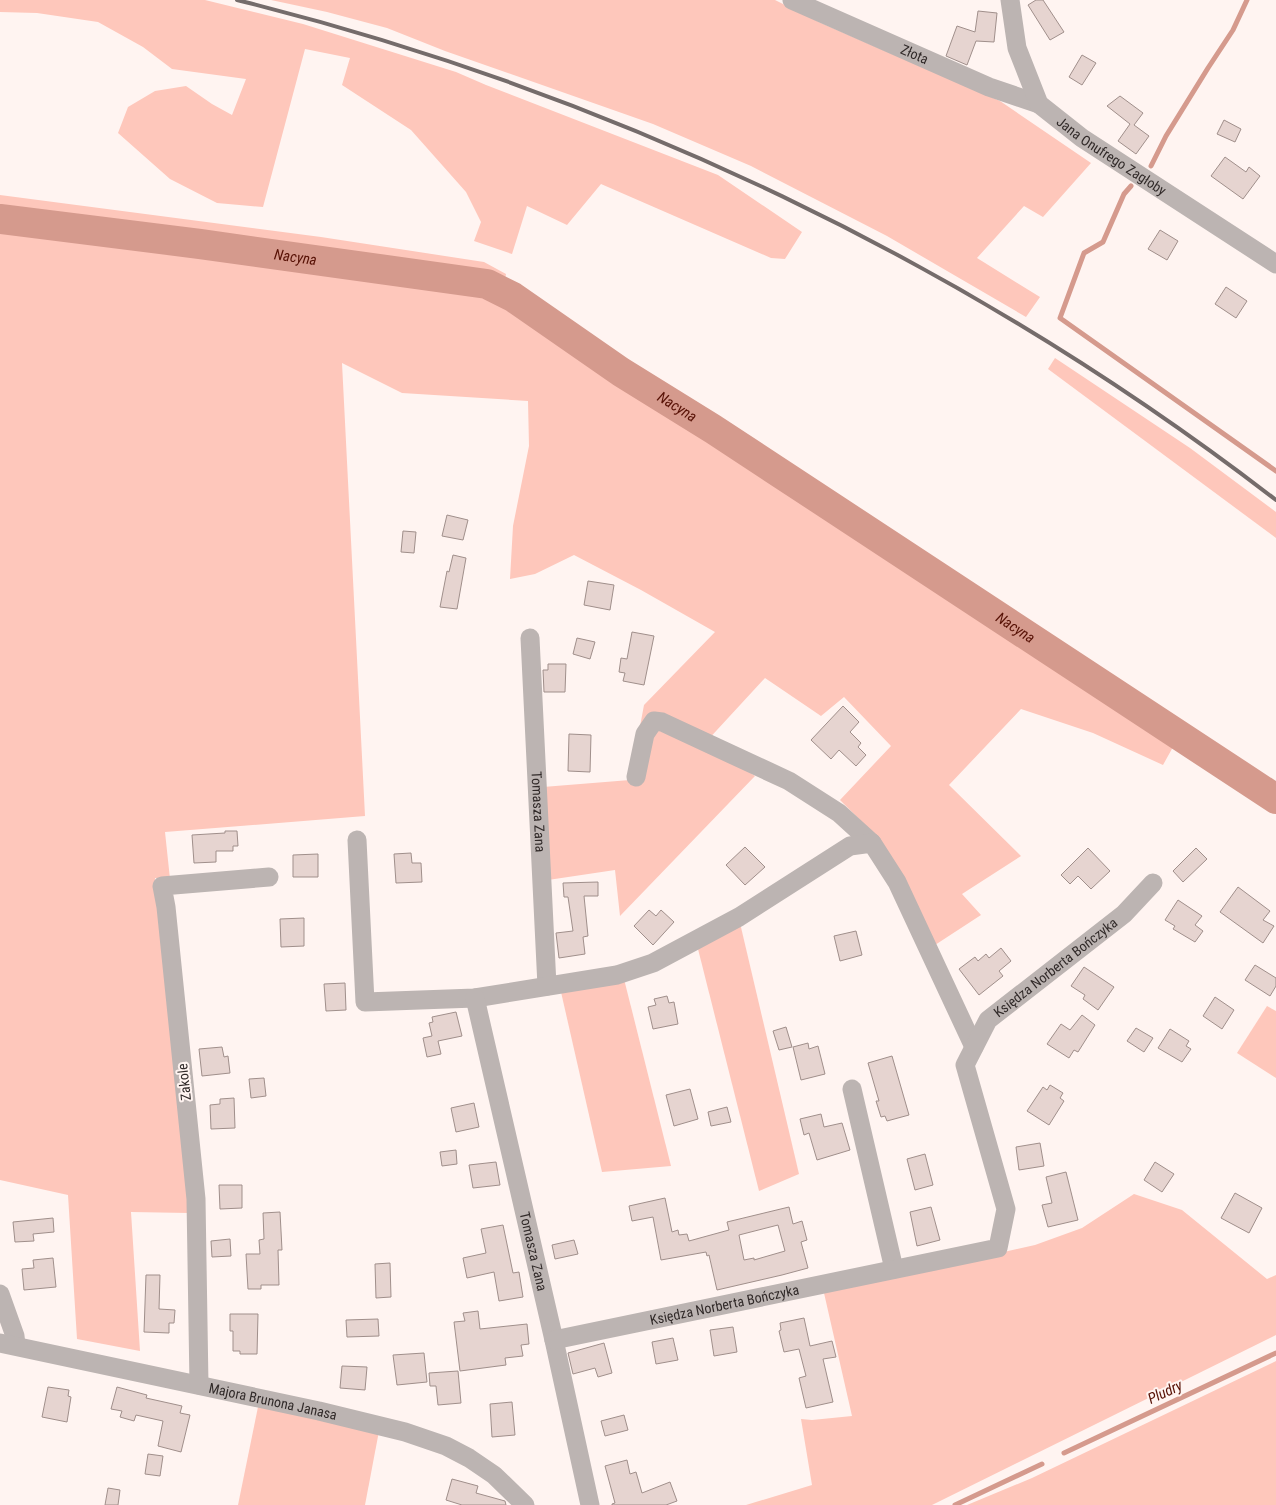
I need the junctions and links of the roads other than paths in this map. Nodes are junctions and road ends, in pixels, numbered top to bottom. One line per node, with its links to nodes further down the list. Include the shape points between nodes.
1 (792, 0): 3 (street, Złota, via 989,87)
2 (1010, 0): 3 (street, via 1018,48)
3 (1039, 104): 4 (street, Jana Onufrego Zagłoby, via 1082,138)
4 (1276, 264)
5 (530, 638): 11 (street, Tomasza Zana)
6 (636, 777): 8 (street, via 645,734 654,722 662,722 789,781 839,813)
7 (357, 840): 12 (street, via 365,1002)
8 (872, 843): 11 (street, via 850,846 739,917 653,963 617,975); 13 (street, via 897,882)
9 (269, 877): 19 (street, Zakole, via 162,886 196,1199)
10 (1154, 883): 13 (street, Księdza Norberta Bończyka, via 1124,914 988,1020)
11 (547, 986): 12 (street)
12 (475, 998): 17 (street, Tomasza Zana)
13 (974, 1048): 15 (street, Księdza Norberta Bończyka, via 965,1065 1006,1209 998,1248)
14 (852, 1089): 15 (street)
15 (894, 1269): 17 (street, Księdza Norberta Bończyka)
16 (0, 1294): 18 (street, via 15,1336)
17 (554, 1340): 21 (street, Tomasza Zana)
18 (8, 1344): 19 (street, Majora Brunona Janasa)
19 (199, 1385): 20 (street, Majora Brunona Janasa, via 375,1424 432,1441 482,1467)
20 (525, 1505)
21 (590, 1505)

